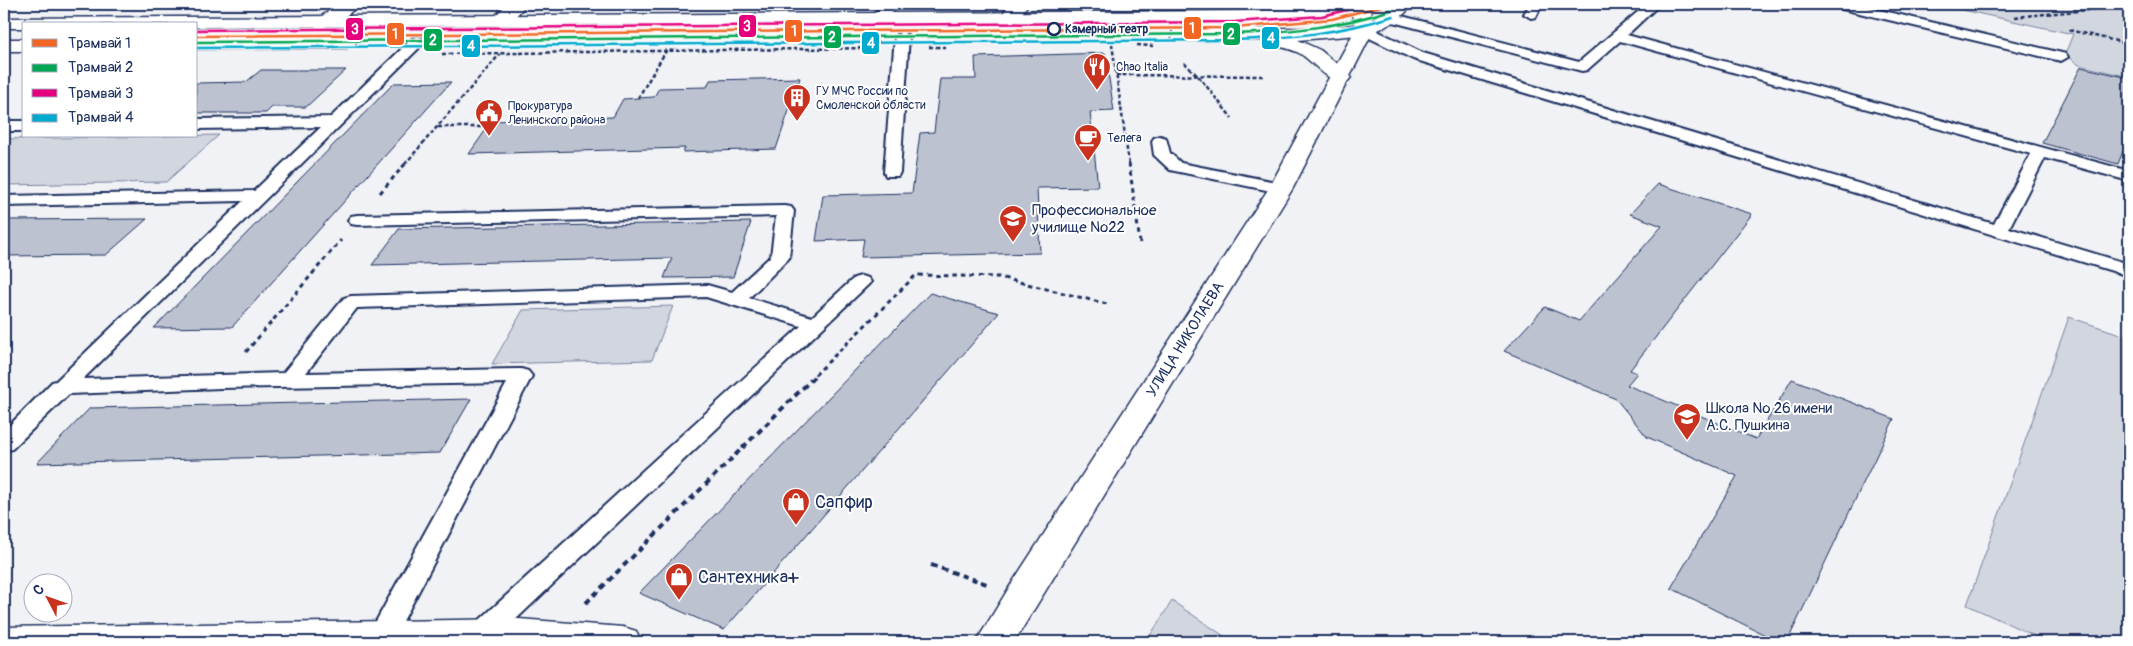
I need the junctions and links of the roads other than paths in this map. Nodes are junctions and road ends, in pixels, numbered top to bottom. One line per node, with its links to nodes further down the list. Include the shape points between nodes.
1 (349, 4): 13 (main road)
2 (516, 4): 11 (main road)
3 (895, 4): 16 (lane)
4 (1359, 4): 9 (main road); 17 (main road)
5 (1406, 4): 10 (main road)
6 (1654, 4): 21 (lane)
7 (1839, 4): 31 (lane)
8 (1013, 11): 9 (main road, via 1232,16); 16 (main road)
9 (1307, 13): 18 (main road)
10 (1390, 17): 17 (main road); 21 (lane, via 1582,66)
11 (499, 21): 13 (main road); 16 (main road)
12 (198, 23): 13 (main road)
13 (322, 23)
14 (4, 24): 15 (main road)
15 (22, 24)
16 (874, 28): 27 (main road)
17 (1364, 30): 18 (main road); 32 (main road, УЛИЦА НИКОЛАЕВА); 45 (lane, via 1418,56)
18 (1330, 33): 19 (main road); 32 (main road)
19 (1237, 35): 25 (main road); 32 (main road, via 1300,45 1322,58)
20 (922, 36): 27 (main road)
21 (1617, 36): 38 (lane)
22 (389, 41): 23 (main road)
23 (418, 41): 24 (main road); 33 (lane)
24 (438, 41)
25 (1158, 41)
26 (360, 42): 28 (main road)
27 (902, 42): 39 (lane)
28 (198, 43)
29 (4, 45): 30 (main road)
30 (22, 45)
31 (2061, 57)
32 (1341, 77): 41 (main road, УЛИЦА НИКОЛАЕВА)
33 (334, 122): 34 (lane); 42 (lane)
34 (198, 124)
35 (4, 126): 36 (lane)
36 (22, 126)
37 (1160, 141): 41 (lane, via 1162,155 1176,167)
38 (2040, 152): 40 (lane); 45 (lane)
39 (892, 172)
40 (2129, 176)
41 (1281, 188): 58 (main road, УЛИЦА НИКОЛАЕВА)
42 (257, 196): 43 (lane); 51 (lane)
43 (4, 201)
44 (357, 220): 48 (lane, via 785,211 780,258)
45 (1999, 230): 46 (lane)
46 (2129, 270)
47 (861, 282): 49 (lane)
48 (735, 300): 49 (lane); 50 (lane, via 707,291 351,302)
49 (816, 324): 53 (lane)
50 (289, 380): 51 (lane); 54 (lane, via 521,376)
51 (60, 387): 52 (lane)
52 (4, 444)
53 (482, 635): 54 (main road); 55 (main road)
54 (382, 636): 56 (main road)
55 (550, 640): 57 (main road)
56 (4, 642)
57 (623, 642)
58 (996, 642)

